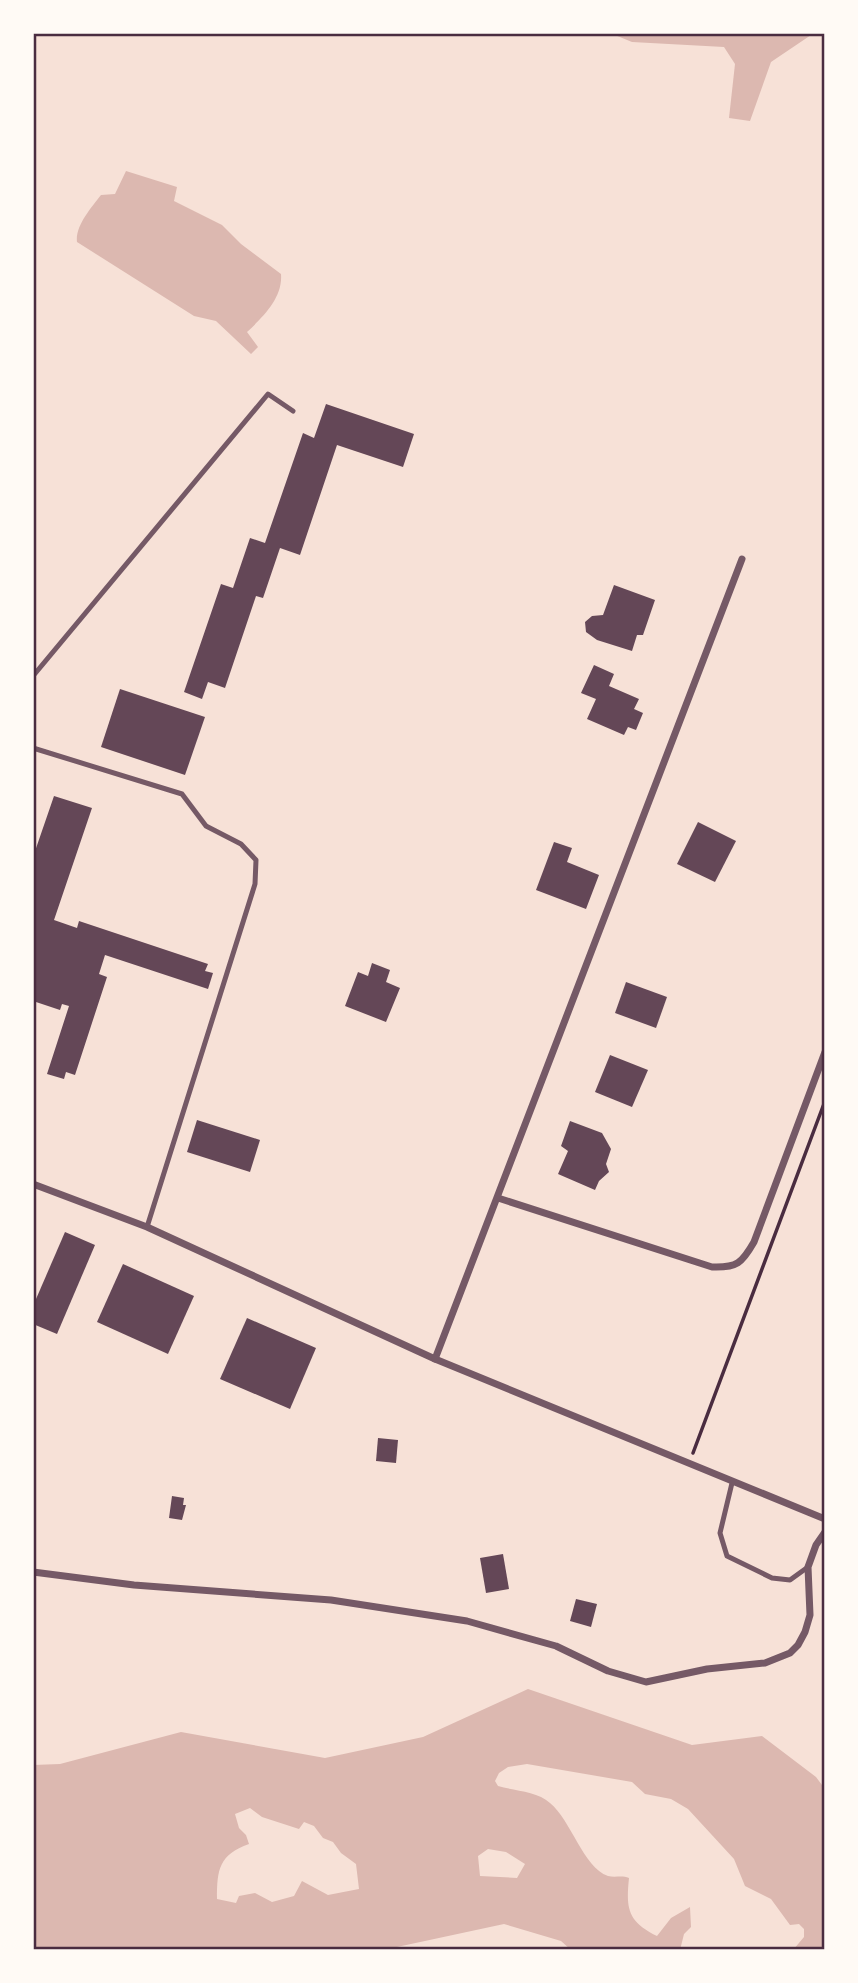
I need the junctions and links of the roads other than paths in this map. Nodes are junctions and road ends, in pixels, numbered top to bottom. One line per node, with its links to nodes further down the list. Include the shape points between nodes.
1 (293, 411): 3 (lane, via 268,394)
2 (742, 559): 7 (street)
3 (33, 676)
4 (33, 748): 8 (lane, via 182,794 206,826 241,844 256,860 255,884)
5 (825, 1052): 7 (street, via 754,1242 744,1259 730,1268 712,1267)
6 (33, 1184): 8 (street)
7 (498, 1198): 9 (street)
8 (147, 1227): 9 (street)
9 (435, 1359): 10 (street)
10 (732, 1483): 11 (street); 13 (lane, via 720,1533 727,1556 772,1578 790,1580)
11 (825, 1519)
12 (825, 1532): 13 (street)
13 (808, 1567): 14 (street, via 810,1615 790,1653 765,1663 646,1682 608,1671 556,1646 467,1621 331,1600)
14 (33, 1572)

